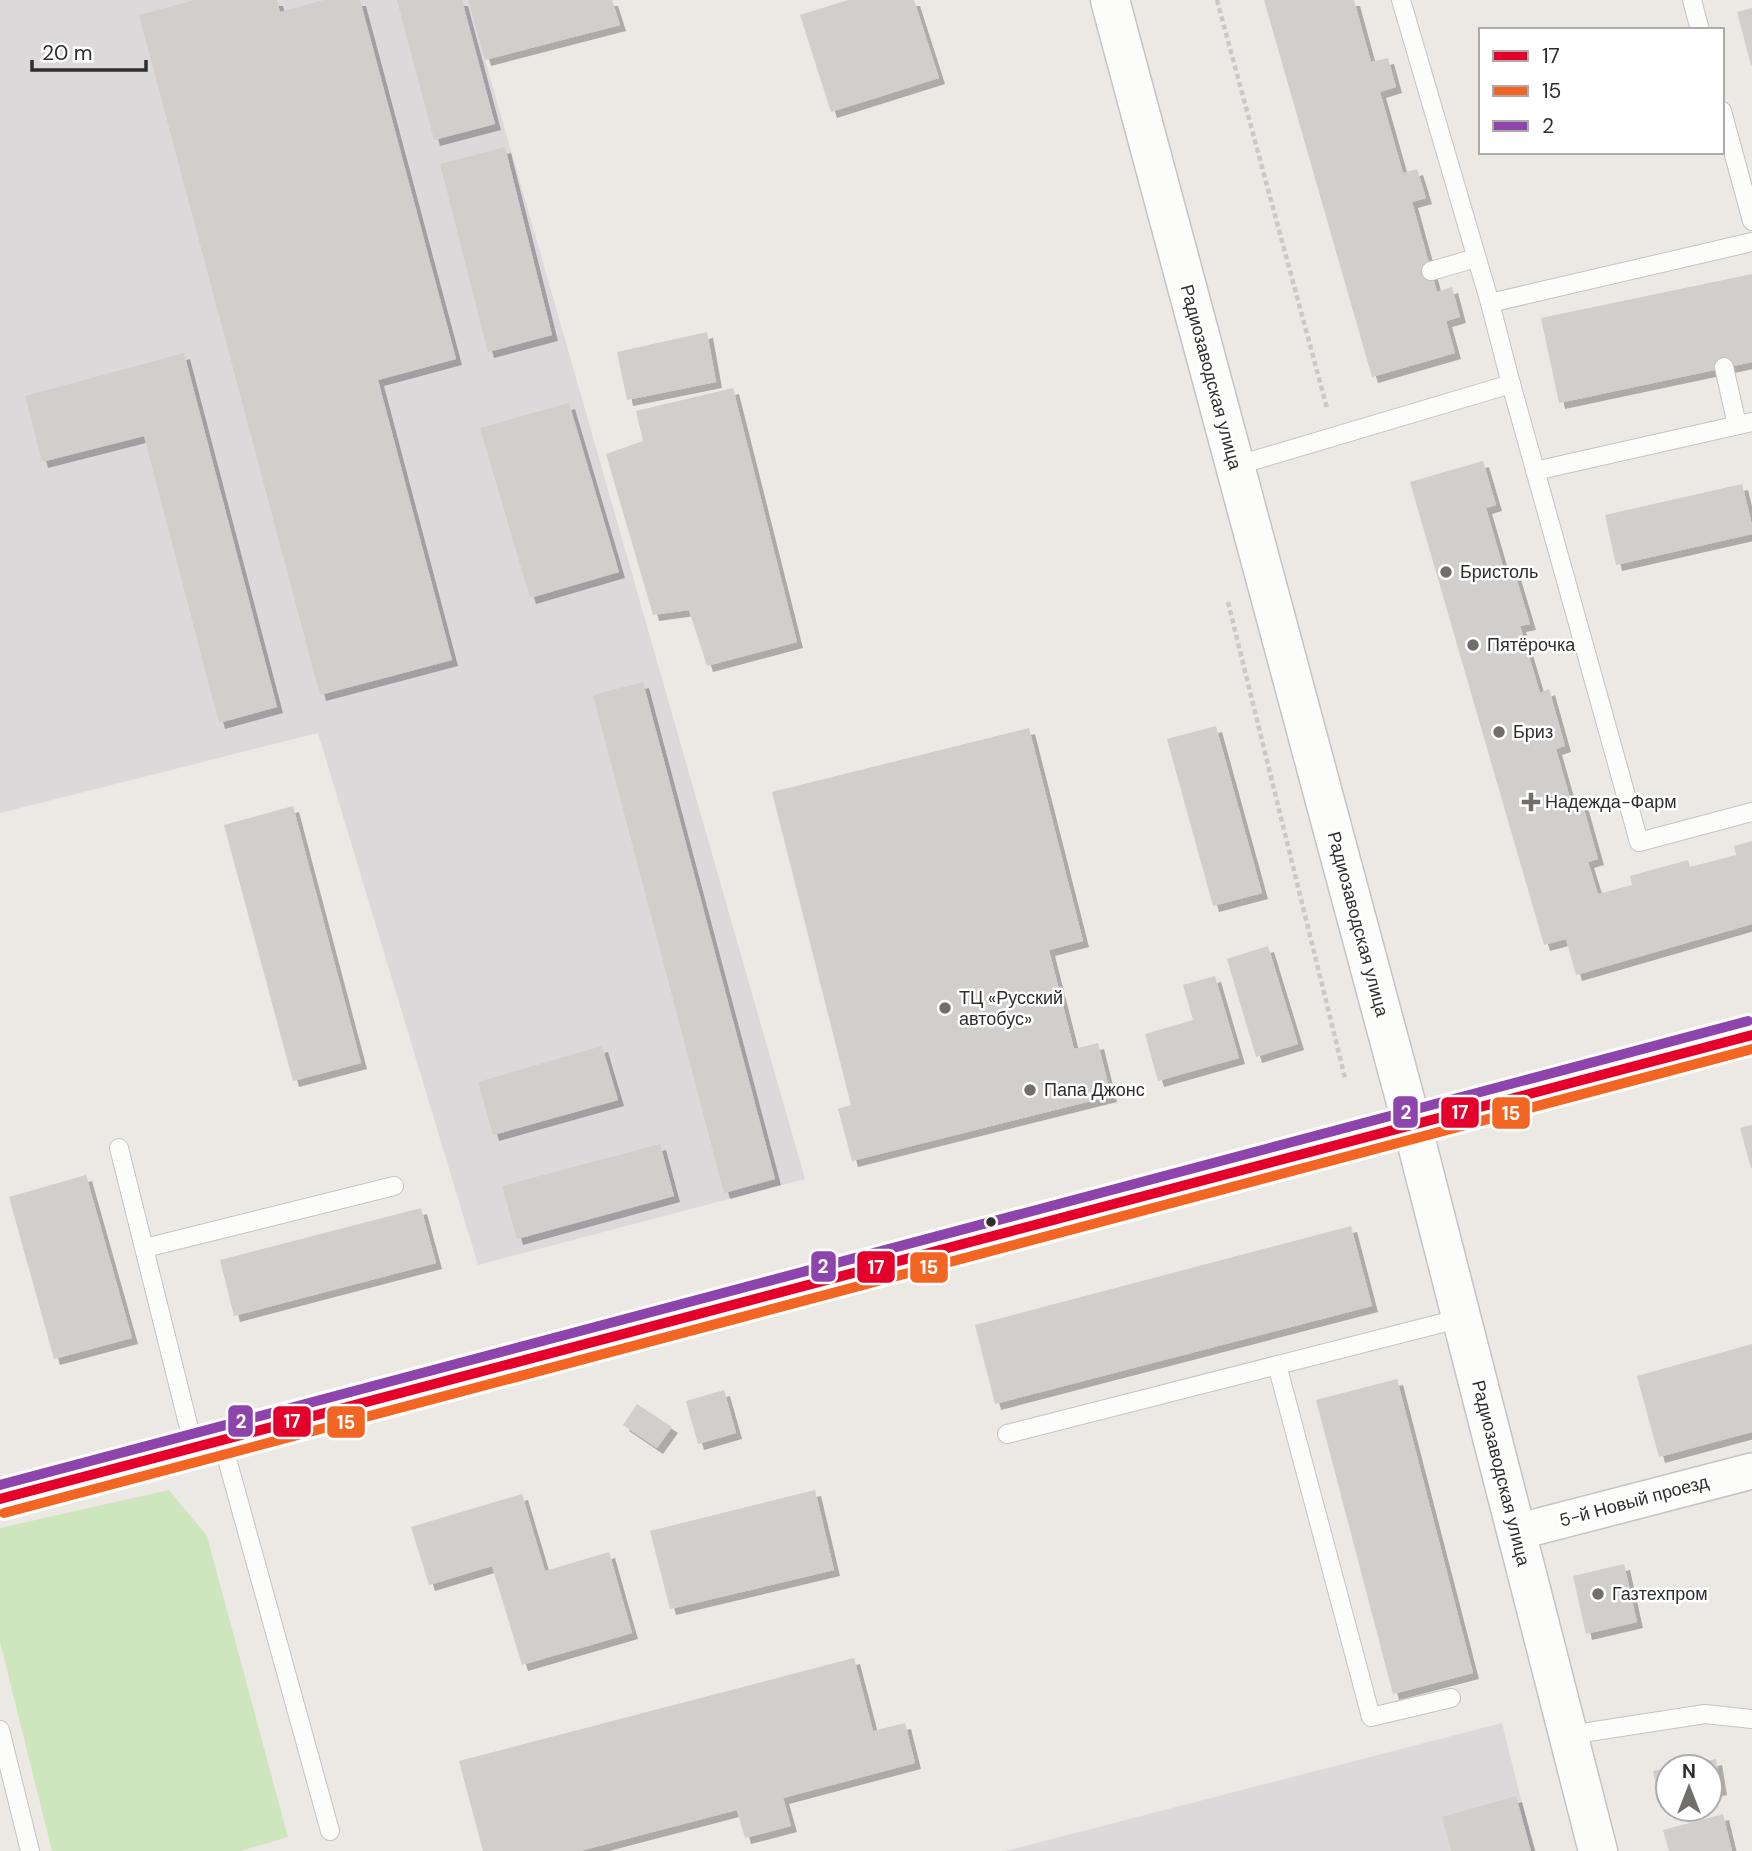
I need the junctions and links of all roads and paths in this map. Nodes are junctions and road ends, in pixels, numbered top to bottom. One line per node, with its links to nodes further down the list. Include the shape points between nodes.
1 (1110, 0): 16 (street, Радиозаводская улица)
2 (1217, 0): 15 (path)
3 (1401, 0): 9 (lane)
4 (1692, 0): 5 (lane)
5 (1699, 28)
6 (1724, 118): 7 (lane)
7 (1752, 221)
8 (1752, 242): 11 (lane)
9 (1476, 258): 10 (lane); 11 (lane)
10 (1431, 271)
11 (1490, 303): 13 (lane)
12 (1724, 368): 14 (lane)
13 (1511, 384): 15 (lane); 17 (lane)
14 (1744, 424): 17 (lane)
15 (1334, 436): 16 (lane)
16 (1236, 466): 20 (street, Радиозаводская улица)
17 (1535, 471): 18 (lane, via 1639,842)
18 (1752, 812)
19 (1752, 1035): 20 (street)
20 (1412, 1125): 24 (street, Радиозаводская улица); 27 (street)
21 (119, 1148): 23 (lane)
22 (394, 1186): 23 (lane)
23 (145, 1248): 27 (lane)
24 (1462, 1318): 25 (lane); 30 (street, Радиозаводская улица)
25 (1277, 1365): 26 (lane); 31 (lane, via 1371,1717)
26 (1007, 1434)
27 (208, 1444): 29 (street); 35 (lane)
28 (1752, 1471): 30 (street, 5-й Новый проезд)
29 (0, 1499)
30 (1517, 1532): 34 (street, Радиозаводская улица)
31 (1451, 1698)
32 (1752, 1719): 34 (lane, via 1705,1714)
33 (0, 1730): 36 (lane)
34 (1569, 1735): 37 (street, Радиозаводская улица)
35 (330, 1831)
36 (30, 1851)
37 (1598, 1851)

